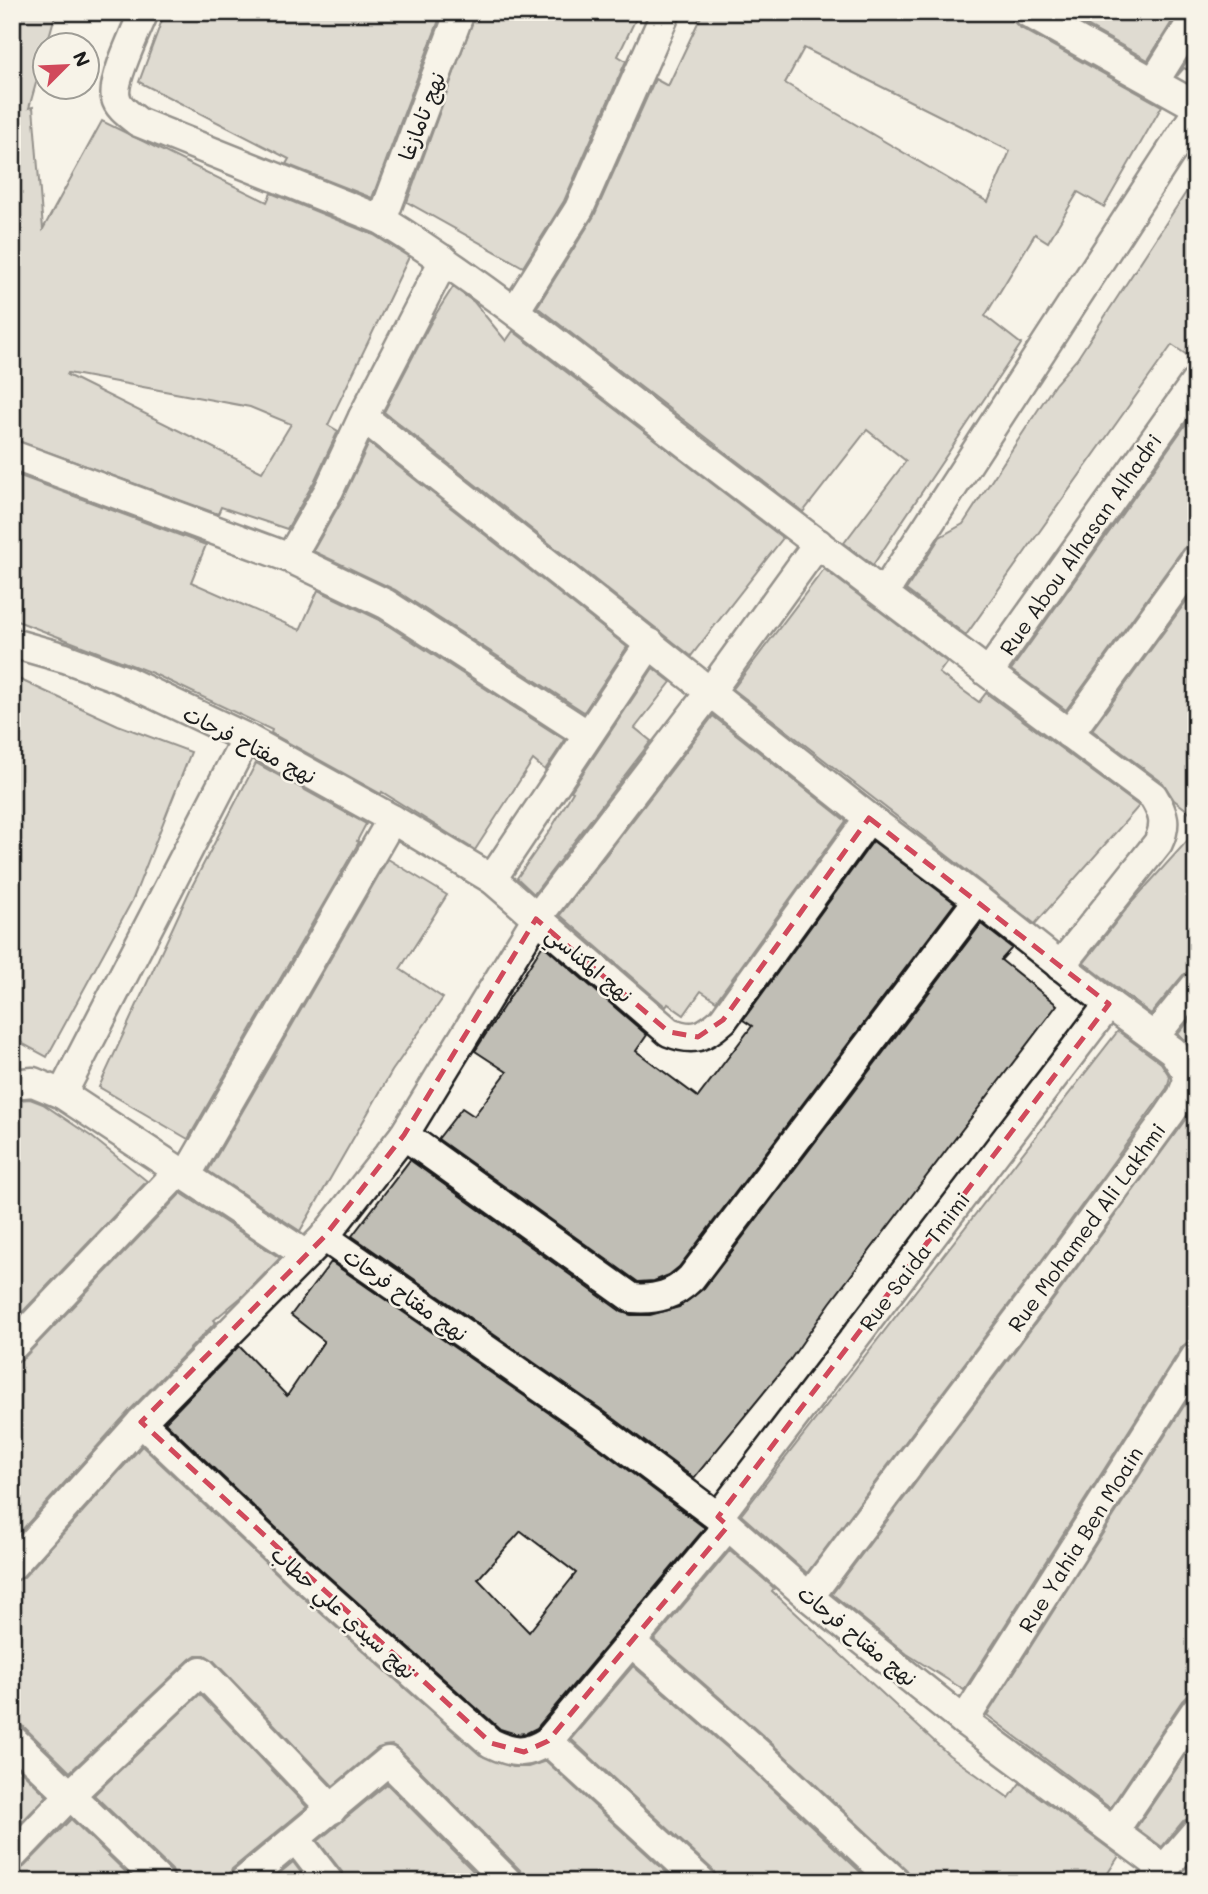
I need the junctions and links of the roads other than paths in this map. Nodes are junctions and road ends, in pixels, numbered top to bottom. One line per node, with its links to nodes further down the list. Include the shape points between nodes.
1 (144, 12): 9 (street, via 116,83 116,98 125,111 138,122)
2 (460, 12): 9 (street, نهج تامازغا)
3 (666, 12): 11 (street, via 579,209)
4 (1027, 12): 6 (street)
5 (1196, 15): 6 (street)
6 (1154, 82): 7 (street)
7 (1196, 106)
8 (1196, 113): 18 (street)
9 (382, 220): 10 (street)
10 (444, 260): 11 (street); 13 (street)
11 (515, 311): 15 (street)
12 (1196, 381): 21 (street, Rue Abou Alhasan Alhadri)
13 (363, 417): 16 (street); 20 (street, Rue Mohamed Ali Lakhmi)
14 (12, 455): 16 (street)
15 (818, 543): 18 (street); 22 (street, نهج المكناسي)
16 (290, 558): 24 (street, via 386,604)
17 (1196, 559): 23 (street)
18 (884, 593): 21 (street)
19 (12, 643): 25 (street, نهج مفتاح فرحات, via 124,680)
20 (650, 643): 22 (street, Rue Mohamed Ali Lakhmi); 24 (street)
21 (989, 672): 23 (street)
22 (710, 692): 26 (street, Rue Mohamed Ali Lakhmi); 30 (street, نهج المكناسي)
23 (1069, 734): 31 (street, via 1153,796 1165,820 1158,843)
24 (588, 735): 28 (street)
25 (246, 738): 27 (street, نهج مفتاح فرحات); 36 (street)
26 (869, 818): 29 (street, Rue Mohamed Ali Lakhmi); 30 (street, نهج المكناسي, via 723,1020 698,1037 669,1032)
27 (392, 819): 28 (street, نهج مفتاح فرحات); 38 (street)
28 (492, 879): 30 (street, نهج مفتاح فرحات)
29 (978, 900): 31 (street, Rue Mohamed Ali Lakhmi); 37 (street, via 691,1278 671,1294 632,1298)
30 (536, 919): 37 (street, نهج مفتاح فرحات)
31 (1060, 966): 33 (street, Rue Mohamed Ali Lakhmi)
32 (1196, 985): 34 (street)
33 (1109, 1004): 34 (street, Rue Mohamed Ali Lakhmi); 43 (street, Rue Saida Tmimi)
34 (1154, 1037): 45 (street, Rue Mohamed Ali Lakhmi, via 1173,1051 1186,1071 1188,1081 1182,1096)
35 (12, 1084): 36 (street, via 33,1082)
36 (62, 1094): 38 (street)
37 (404, 1135): 39 (street, نهج مفتاح فرحات)
38 (182, 1174): 39 (street); 40 (street)
39 (315, 1246): 42 (street); 43 (street, نهج مفتاح فرحات, via 595,1425)
40 (12, 1347)
41 (1196, 1356): 48 (street, Rue Yahia Ben Moain)
42 (141, 1422): 44 (street); 50 (street, نهج سيدي علي حطاب, via 299,1572 491,1743 509,1752 524,1752)
43 (723, 1522): 45 (street, نهج مفتاح فرحات); 46 (street)
44 (12, 1566)
45 (809, 1597): 48 (street, نهج مفتاح فرحات)
46 (631, 1642): 50 (street); 63 (street)
47 (1196, 1710): 53 (street)
48 (964, 1721): 53 (street, نهج مفتاح فرحات)
49 (12, 1739): 51 (street)
50 (548, 1741): 62 (street)
51 (71, 1794): 52 (street, via 201,1671); 56 (street); 58 (street)
52 (332, 1809): 55 (street); 61 (street, via 388,1761)
53 (1114, 1831): 57 (street, نهج مفتاح فرحات)
54 (1196, 1832): 57 (street, نهج مفتاح فرحات)
55 (296, 1839): 59 (street); 60 (street)
56 (12, 1856)
57 (1158, 1875)
58 (160, 1882)
59 (243, 1882)
60 (329, 1882)
61 (508, 1882)
62 (702, 1882)
63 (896, 1882)

